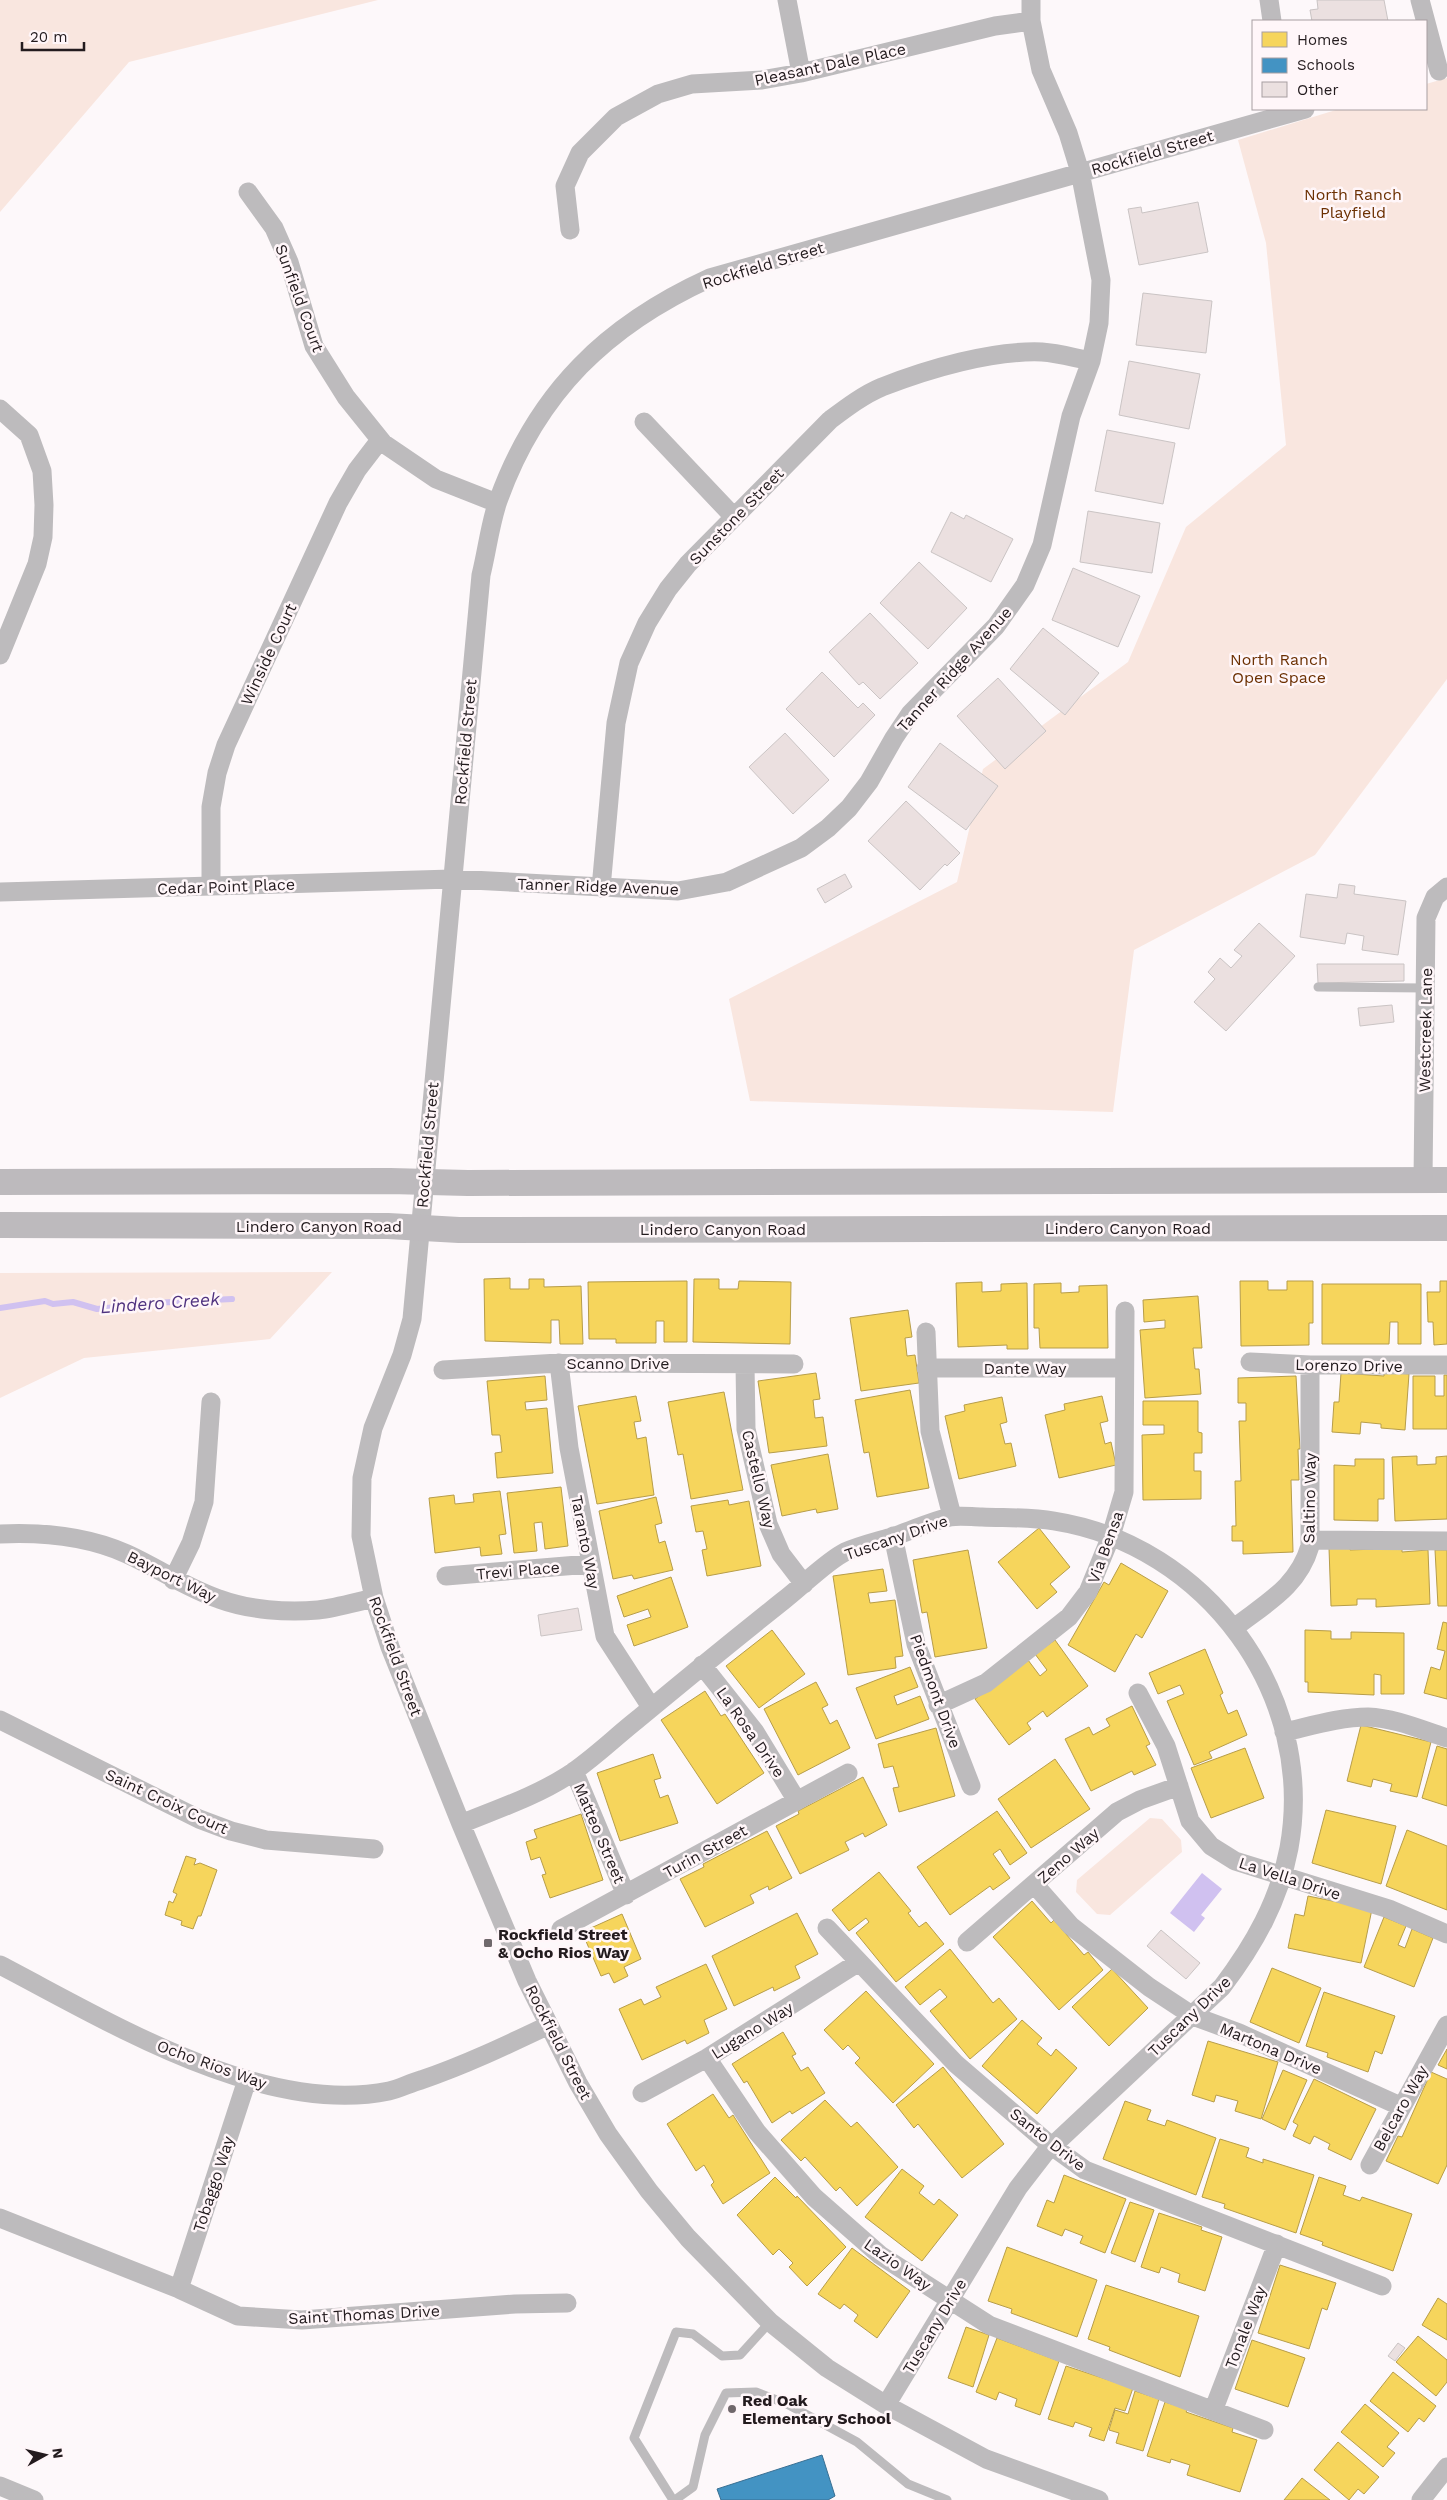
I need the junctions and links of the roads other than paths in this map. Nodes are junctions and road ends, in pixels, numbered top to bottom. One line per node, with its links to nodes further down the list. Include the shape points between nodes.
1 (787, 0): 10 (street)
2 (1031, 0): 7 (street, Tanner Ridge Avenue)
3 (1269, 0): 5 (street)
4 (1420, 0): 6 (street)
5 (1272, 20)
6 (1425, 20)
7 (1030, 21): 10 (street, Pleasant Dale Place, via 995,26); 13 (street, Tanner Ridge Avenue, via 1041,70 1068,133)
8 (1427, 29): 9 (street)
9 (1437, 71)
10 (801, 73): 15 (street, Pleasant Dale Place, via 762,80 692,84 658,94 616,117 580,153 565,186)
11 (1298, 110): 12 (street, Rockfield Street)
12 (1283, 112): 13 (street, Rockfield Street)
13 (1080, 172): 16 (street, Tanner Ridge Avenue, via 1101,280 1099,323); 20 (street, Rockfield Street, via 710,278 674,295 613,335 556,392 531,429)
14 (248, 192): 19 (street, Sunfield Court, via 274,228 314,346 346,397)
15 (570, 230)
16 (1091, 361): 21 (street, Sunstone Street, via 1042,352 998,354 966,360 881,388 852,403 830,420); 25 (street, Tanner Ridge Avenue, via 1071,416 1042,546 1025,585 996,626 910,714 869,782 849,808 801,848 727,882 678,891)
17 (0, 410): 22 (street, via 29,435 42,471 44,505 43,537 37,564)
18 (644, 422): 21 (street)
19 (380, 440): 20 (street, Sunfield Court, via 436,480); 24 (street, Winside Court, via 338,503 226,745 211,807)
20 (497, 503): 23 (street, Rockfield Street, via 481,575)
21 (734, 517): 25 (street, Sunstone Street, via 668,589 647,623 630,663 616,723)
22 (1, 651)
23 (452, 879): 24 (street, Cedar Point Place); 25 (street, Tanner Ridge Avenue); 32 (street, Rockfield Street)
24 (211, 886): 27 (street, Cedar Point Place)
25 (601, 888)
26 (1447, 888): 29 (street, Westcreek Lane, via 1435,897 1426,918)
27 (0, 892)
28 (1318, 987): 29 (lane)
29 (1425, 988): 30 (street, Westcreek Lane)
30 (1435, 1180): 32 (main road)
31 (0, 1182): 32 (main road)
32 (423, 1183): 34 (street, Rockfield Street)
33 (0, 1225): 34 (main road, Lindero Canyon Road)
34 (419, 1227): 35 (main road, Lindero Canyon Road, via 459,1230); 58 (street, Rockfield Street, via 412,1319 402,1356 372,1428 362,1478 361,1536)
35 (1447, 1228)
36 (1125, 1311): 45 (street, Via Bensa)
37 (926, 1332): 44 (street)
38 (1250, 1362): 42 (street, Lorenzo Drive)
39 (559, 1363): 40 (street, Scanno Drive); 46 (street, Scanno Drive); 54 (street, Taranto Way, via 569,1448)
40 (745, 1364): 41 (street, Scanno Drive); 57 (street, Castello Way, via 746,1429 768,1524 781,1554)
41 (794, 1364)
42 (1310, 1365): 43 (street, Lorenzo Drive); 52 (street, Saltino Way)
43 (1447, 1365)
44 (926, 1368): 45 (street, Dante Way); 48 (street, via 930,1431)
45 (1124, 1368): 51 (street, Via Bensa, via 1124,1492)
46 (443, 1370)
47 (211, 1402): 56 (street, via 204,1502 191,1543)
48 (952, 1516): 50 (street, Tuscany Drive); 51 (street, Tuscany Drive, via 1028,1517 1075,1524)
49 (0, 1534): 56 (street, Bayport Way, via 35,1532 87,1540 127,1554)
50 (894, 1536): 57 (street, Tuscany Drive, via 843,1553); 62 (street, Piedmont Drive, via 916,1644)
51 (1110, 1536): 59 (street, Tuscany Drive, via 1146,1552 1179,1573 1208,1598); 62 (street, Via Bensa, via 1088,1592 1069,1617 986,1683)
52 (1310, 1540): 53 (street); 59 (street, Saltino Way, via 1304,1564 1291,1583)
53 (1447, 1540)
54 (590, 1564): 55 (street, Trevi Place); 63 (street, Taranto Way, via 605,1636)
55 (446, 1576)
56 (173, 1580): 58 (street, Bayport Way, via 220,1600 271,1610 318,1610)
57 (804, 1584): 60 (street, Tuscany Drive)
58 (374, 1598): 72 (street, Rockfield Street, via 390,1647)
59 (1234, 1628): 65 (street, Tuscany Drive, via 1264,1676)
60 (702, 1665): 63 (street, Tuscany Drive); 71 (street, La Rosa Drive, via 755,1732)
61 (1138, 1693): 70 (street, La Vella Drive, via 1166,1746)
62 (938, 1705): 69 (street, Piedmont Drive)
63 (651, 1707): 67 (street, Tuscany Drive)
64 (0, 1720): 73 (street, Saint Croix Court, via 199,1820 266,1840)
65 (1284, 1732): 66 (street, via 1368,1717 1401,1723); 74 (street, Tuscany Drive, via 1293,1807)
66 (1447, 1738)
67 (574, 1771): 72 (street, Tuscany Drive, via 536,1794); 76 (street, Matteo Street)
68 (848, 1773): 71 (street, Turin Street)
69 (971, 1786)
70 (1179, 1786): 74 (street, La Vella Drive, via 1190,1821 1211,1846 1235,1862); 75 (street, Zeno Way, via 1117,1812)
71 (797, 1801): 76 (street, Turin Street)
72 (461, 1824): 84 (street, Rockfield Street, via 527,1981)
73 (374, 1849)
74 (1282, 1876): 79 (street, La Vella Drive, via 1389,1909); 83 (street, Tuscany Drive, via 1266,1920 1246,1956 1222,1987)
75 (1034, 1884): 80 (street, Zeno Way); 83 (street, Martona Drive, via 1071,1926 1149,1987)
76 (626, 1894): 78 (street, Turin Street)
77 (827, 1928): 81 (street, Santo Drive)
78 (561, 1929)
79 (1447, 1934)
80 (967, 1942)
81 (859, 1962): 86 (street, Lugano Way); 90 (street, Santo Drive, via 956,2064)
82 (0, 1965): 87 (street, Ocho Rios Way, via 123,2029)
83 (1192, 2015): 89 (street, Martona Drive); 90 (street, Tuscany Drive)
84 (549, 2025): 87 (street, Ocho Rios Way, via 452,2069 389,2091 313,2093); 98 (street, Rockfield Street, via 608,2134 649,2191 688,2238)
85 (1447, 2025): 89 (street, Belcaro Way)
86 (707, 2058): 88 (street, Lugano Way); 96 (street, Lazio Way, via 757,2132 814,2197 880,2255)
87 (247, 2080): 95 (street, Tobaggo Way)
88 (642, 2093)
89 (1400, 2106): 91 (street, Belcaro Way)
90 (1052, 2146): 93 (street, Santo Drive, via 1085,2170); 96 (street, Tuscany Drive, via 1018,2188)
91 (1370, 2164)
92 (0, 2218): 95 (street, Saint Thomas Drive)
93 (1276, 2244): 94 (street, Santo Drive); 100 (street, Tonale Way)
94 (1382, 2286)
95 (179, 2289): 97 (street, Saint Thomas Drive, via 238,2316 302,2320)
96 (950, 2300): 99 (street, Tuscany Drive); 100 (street, Lazio Way, via 990,2325)
97 (567, 2303)
98 (770, 2322): 99 (street, Rockfield Street, via 827,2368); 105 (lane, via 740,2355 722,2356 693,2334 676,2332 634,2438)
99 (886, 2405): 107 (street, Rockfield Street, via 986,2458)
100 (1213, 2411): 101 (street, Lazio Way)
101 (1264, 2430)
102 (1447, 2467): 108 (street)
103 (0, 2486): 104 (street)
104 (34, 2500)
105 (674, 2500): 106 (lane, via 693,2486 705,2435 726,2393 756,2392 787,2404 857,2442 908,2484)
106 (947, 2500)
107 (1099, 2500)
108 (1421, 2500)

